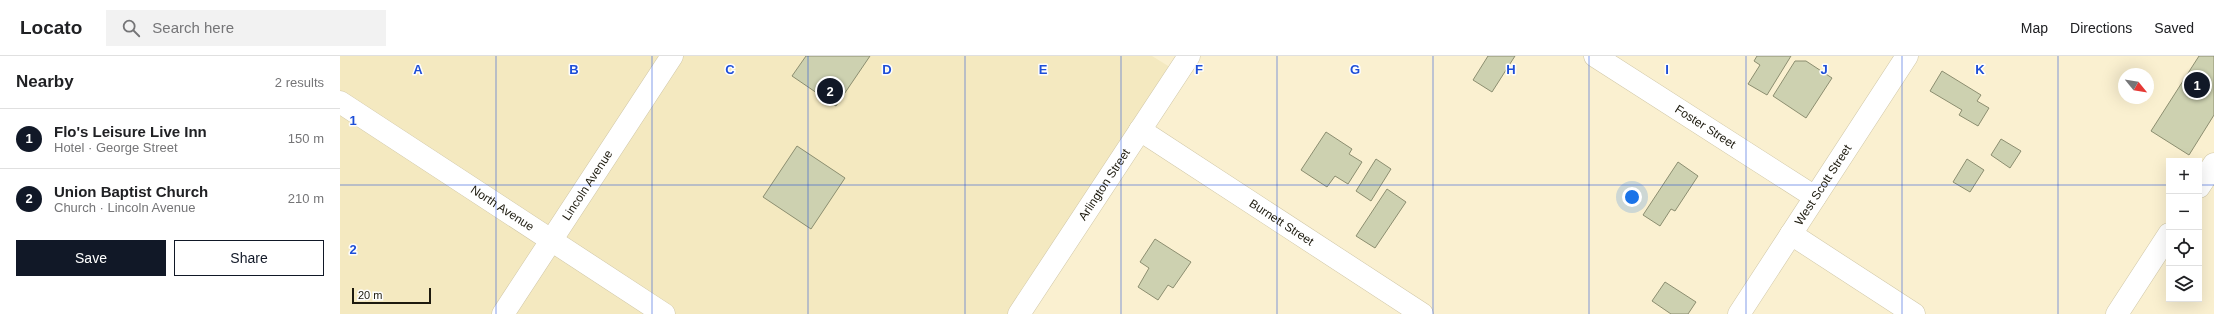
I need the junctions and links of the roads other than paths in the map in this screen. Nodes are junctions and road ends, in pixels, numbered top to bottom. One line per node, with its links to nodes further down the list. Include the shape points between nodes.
1 (672, 56): 12 (street, Lincoln Avenue)
2 (1189, 56): 6 (street, Arlington Street)
3 (1595, 56): 9 (street, Foster Street)
4 (1907, 56): 9 (street, West Scott Street)
5 (340, 102): 12 (street, North Avenue)
6 (1140, 130): 15 (street, Arlington Street); 16 (street, Burnett Street)
7 (2214, 164): 8 (street)
8 (2202, 182)
9 (1815, 197): 10 (street, West Scott Street)
10 (1791, 234): 17 (street, West Scott Street); 18 (street)
11 (2166, 239): 19 (street)
12 (551, 240): 13 (street, Lincoln Avenue); 14 (street, North Avenue)
13 (503, 314)
14 (664, 314)
15 (1019, 314)
16 (1422, 314)
17 (1739, 314)
18 (1914, 314)
19 (2117, 314)

